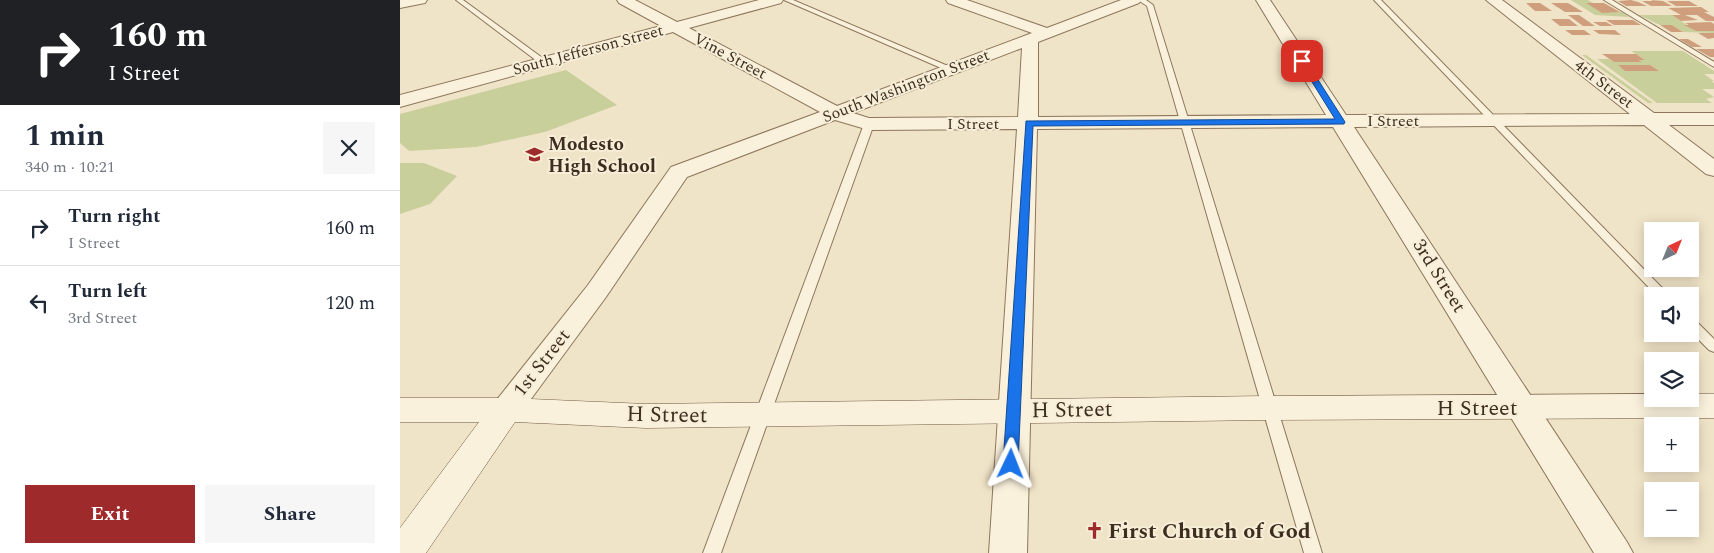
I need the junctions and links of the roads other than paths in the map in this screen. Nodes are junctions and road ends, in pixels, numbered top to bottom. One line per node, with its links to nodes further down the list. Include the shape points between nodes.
1 (420, 0): 12 (street)
2 (459, 0): 15 (lane)
3 (624, 0): 13 (street, Vine Street)
4 (776, 0): 13 (street, South Jefferson Street)
5 (787, 0): 17 (lane)
6 (953, 0): 14 (street)
7 (1263, 0): 24 (street, 3rd Street)
8 (1377, 0): 22 (lane)
9 (1493, 0): 20 (street, 4th Street)
10 (1607, 0): 16 (lane)
11 (1130, 1): 14 (street, South Washington Street); 23 (lane, via 1150,5)
12 (400, 4)
13 (675, 27): 15 (street, South Jefferson Street); 19 (street, Vine Street)
14 (1038, 36): 17 (street, South Washington Street); 25 (street)
15 (544, 62): 18 (street, South Jefferson Street)
16 (1714, 65)
17 (951, 69): 19 (street, South Washington Street)
18 (400, 101)
19 (835, 112): 26 (street, I Street); 28 (street, South Washington Street)
20 (1648, 119): 21 (street, I Street); 22 (street, I Street); 27 (street, 4th Street)
21 (1714, 120)
22 (1494, 121): 24 (street, I Street); 29 (lane)
23 (1184, 122): 24 (street, I Street); 25 (street, I Street); 33 (lane)
24 (1341, 122): 34 (street, 3rd Street)
25 (1029, 123): 26 (street, I Street); 37 (street)
26 (869, 124): 38 (lane)
27 (1714, 169)
28 (679, 172): 36 (street, 1st Street, via 597,292)
29 (1655, 287)
30 (1699, 332): 31 (lane)
31 (1714, 347)
32 (1714, 406): 34 (main road, H Street)
33 (1268, 408): 34 (main road, H Street); 37 (main road, H Street); 42 (lane)
34 (1522, 408): 43 (street, 3rd Street)
35 (400, 410): 36 (main road, H Street)
36 (506, 410): 38 (main road, H Street, via 646,416); 39 (main road, 1st Street)
37 (1012, 410): 38 (main road, H Street); 41 (street)
38 (762, 415): 40 (lane)
39 (404, 553)
40 (712, 553)
41 (1008, 553)
42 (1313, 553)
43 (1614, 553)

